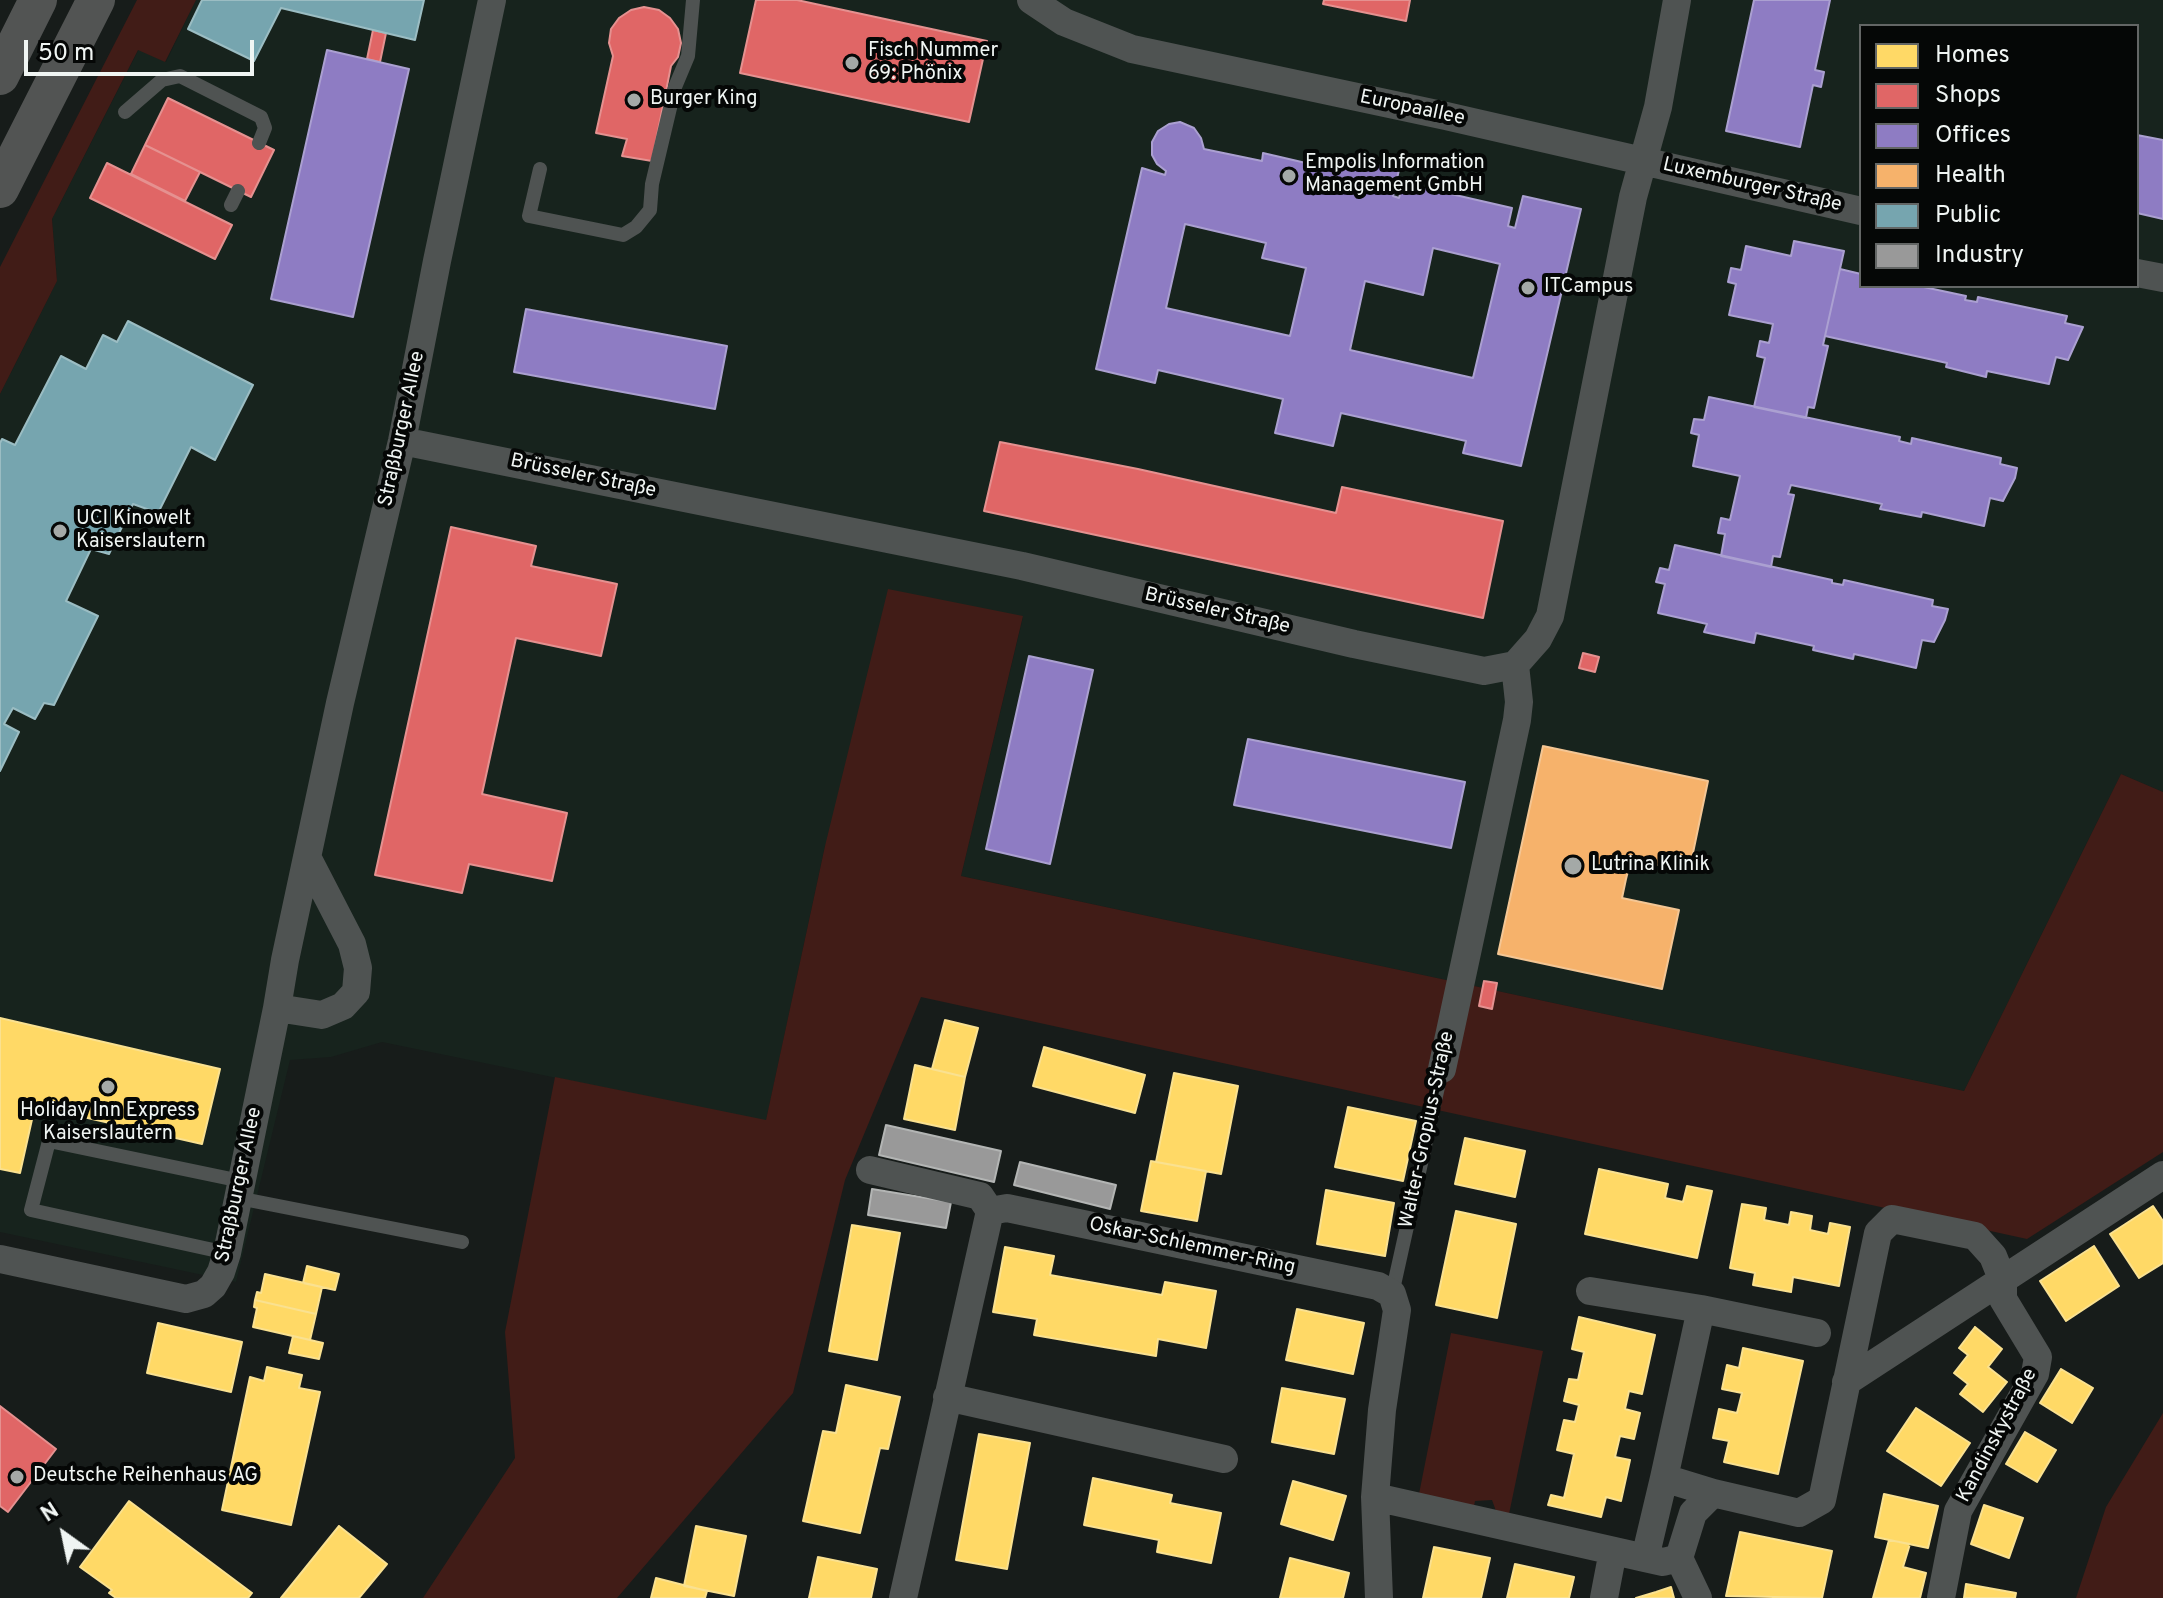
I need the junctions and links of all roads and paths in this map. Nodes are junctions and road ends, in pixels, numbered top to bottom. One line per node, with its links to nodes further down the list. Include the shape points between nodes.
1 (38, 0): 7 (main road)
2 (96, 0): 12 (main road)
3 (492, 0): 18 (street, Straßburger Allee)
4 (693, 0): 11 (lane, via 688,56 672,101 650,210 636,227 623,235 529,216)
5 (1031, 0): 10 (street, Europaallee, via 1064,22 1132,49)
6 (1677, 0): 10 (street)
7 (0, 76)
8 (125, 112): 9 (lane, via 162,80 180,76 261,117 265,128)
9 (259, 143)
10 (1643, 160): 15 (street, Luxemburger Straße); 19 (street, via 1550,616)
11 (540, 169)
12 (0, 189)
13 (238, 191): 14 (lane)
14 (231, 205)
15 (1859, 211)
16 (2139, 273): 17 (street)
17 (2163, 278)
18 (402, 441): 19 (street, Brüsseler Straße, via 1022,566 1484,671); 20 (street, Straßburger Allee)
19 (1515, 665): 22 (street, Walter-Gropius-Straße, via 1517,720)
20 (307, 857): 21 (street, Straßburger Allee); 21 (street, via 352,944 356,992 343,1006 322,1015)
21 (277, 1008): 25 (street, Straßburger Allee)
22 (1442, 1069): 32 (lane, Walter-Gropius-Straße)
23 (870, 1170): 26 (street, via 980,1196)
24 (2163, 1175): 30 (street)
25 (240, 1190): 27 (lane); 28 (street, Straßburger Allee); 28 (lane, via 49,1141 31,1210)
26 (990, 1211): 32 (street, Oskar-Schlemmer-Ring, via 1007,1208 1378,1286); 36 (street)
27 (462, 1242)
28 (227, 1253): 29 (street, Straßburger Allee, via 213,1286 186,1299)
29 (0, 1259)
30 (2003, 1281): 35 (street); 35 (street, Kandinskystraße, via 1993,1256 1975,1236 1892,1219 1878,1233); 48 (street, Kandinskystraße, via 2003,1299 2038,1357 2035,1374 1958,1511)
31 (1590, 1291): 33 (street)
32 (1392, 1294): 40 (street, Walter-Gropius-Straße, via 1397,1310)
33 (1701, 1309): 34 (street); 38 (street)
34 (1817, 1333)
35 (1846, 1382): 39 (street, Kandinskystraße, via 1822,1500 1799,1513)
36 (947, 1397): 37 (street); 44 (street)
37 (1224, 1459)
38 (1664, 1478): 39 (street, Kandinskystraße); 42 (street)
39 (1713, 1493): 43 (street, via 1693,1513)
40 (1375, 1497): 41 (street); 45 (street, Walter-Gropius-Straße)
41 (1613, 1551): 42 (street); 46 (street)
42 (1645, 1558): 43 (street)
43 (1679, 1558): 47 (street)
44 (903, 1598)
45 (1379, 1598)
46 (1604, 1598)
47 (1698, 1598)
48 (1941, 1598)

